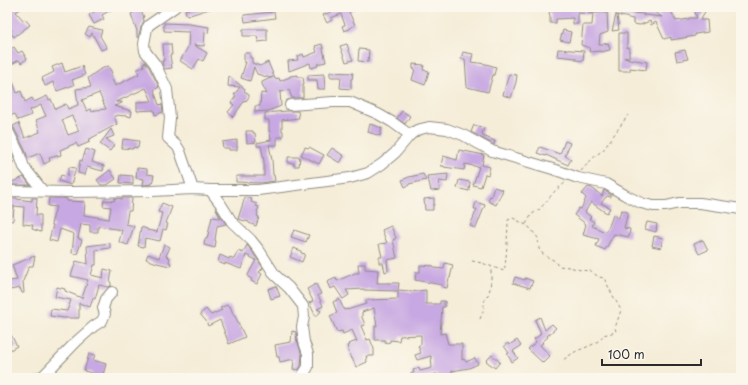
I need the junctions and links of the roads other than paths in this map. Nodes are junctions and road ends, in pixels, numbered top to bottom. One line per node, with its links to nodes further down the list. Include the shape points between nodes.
1 (175, 7): 5 (street, via 149,25 144,46 167,89 170,118 168,138 180,152)
2 (290, 105): 4 (street, via 350,102 378,114)
3 (7, 129): 8 (street, via 24,167)
4 (410, 135): 6 (street, via 382,164 358,176 258,190); 9 (street, via 422,128 447,129 492,151 578,178 606,184 624,195 652,206 700,203)
5 (193, 189): 6 (street); 8 (street)
6 (210, 190): 12 (street, via 232,222 251,240 275,275 303,306 302,327 308,367)
7 (7, 191): 8 (street)
8 (43, 191)
9 (741, 208)
10 (112, 292): 11 (street, via 106,298 102,321 77,341 43,376)
11 (36, 378)
12 (301, 378)

